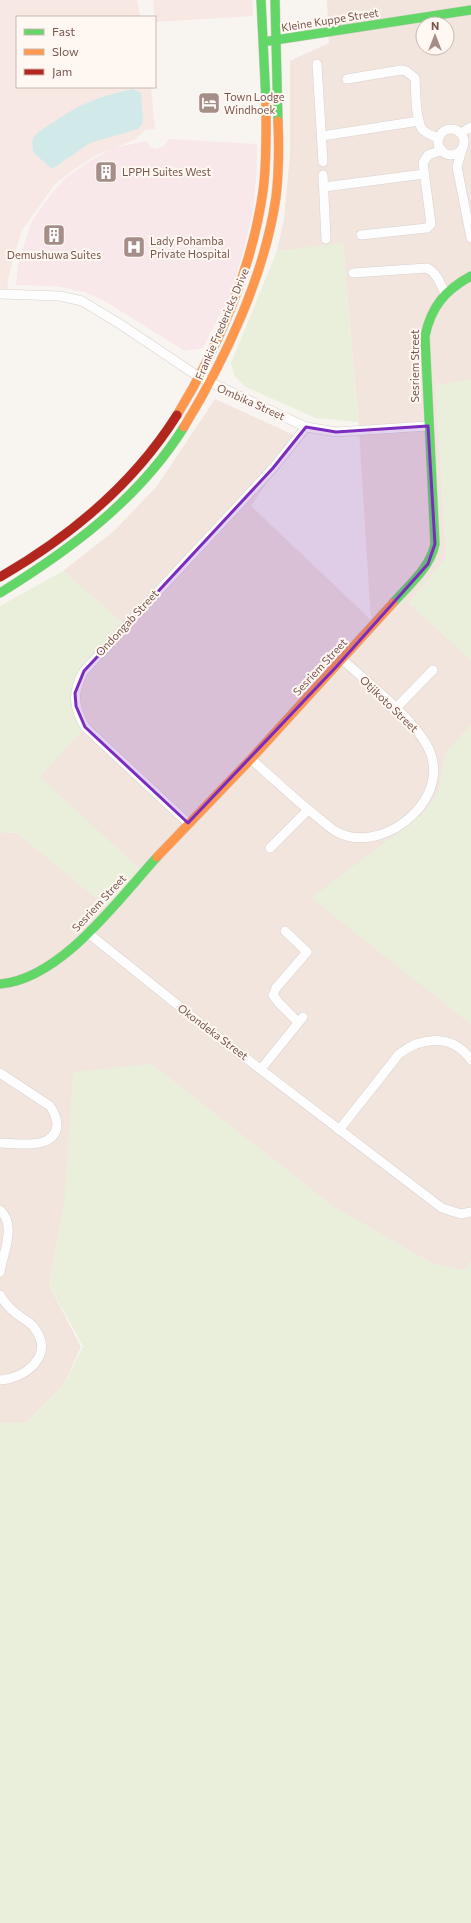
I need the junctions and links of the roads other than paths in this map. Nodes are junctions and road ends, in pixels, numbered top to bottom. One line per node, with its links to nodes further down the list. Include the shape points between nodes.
1 (261, 0): 5 (main road, Frankie Fredericks Drive)
2 (275, 0): 4 (main road, Frankie Fredericks Drive)
3 (471, 10): 4 (main road, Kleine Kuppe Street)
4 (277, 40): 5 (main road, Kleine Kuppe Street); 28 (main road, Frankie Fredericks Drive, via 278,170 272,217 260,264 239,322)
5 (263, 41): 27 (main road, Frankie Fredericks Drive, via 265,168 260,210 252,247 229,311)
6 (317, 64): 11 (street)
7 (347, 79): 8 (street, via 401,70 410,74 414,78)
8 (419, 121): 11 (street); 12 (street, via 426,133)
9 (471, 127): 10 (street)
10 (461, 133): 12 (street, via 450,129); 13 (street)
11 (322, 136): 15 (street)
12 (439, 138): 14 (street, via 439,144)
13 (466, 147): 14 (street, via 455,154); 16 (street)
14 (444, 152): 16 (street); 17 (street, via 425,158)
15 (323, 162)
16 (457, 167): 22 (street)
17 (424, 174): 19 (street); 20 (street, via 431,220 427,228)
18 (323, 175): 19 (street)
19 (324, 187): 21 (street)
20 (361, 235)
21 (326, 238)
22 (471, 238)
23 (353, 273): 25 (street, via 427,268 437,276)
24 (471, 276): 25 (main road, Sesriem Street)
25 (445, 293): 29 (main road, Sesriem Street, via 431,313 425,336)
26 (0, 294): 27 (street, Ombika Street, via 60,296 82,301)
27 (199, 377): 28 (street, Ombika Street); 31 (main road, Frankie Fredericks Drive, via 162,438 134,472 79,523 41,552)
28 (211, 384): 30 (street, Ombika Street); 32 (main road, Frankie Fredericks Drive, via 168,452 144,482 118,508 57,558)
29 (428, 426): 30 (street, Ombika Street, via 336,432); 33 (main road, Sesriem Street, via 435,544 432,554 419,576)
30 (306, 427): 38 (street, Ondongab Street, via 273,468 84,670 77,683 76,706 85,727)
31 (0, 577)
32 (0, 593)
33 (343, 660): 35 (street, Otjikoto Street); 36 (main road, Sesriem Street)
34 (433, 670): 35 (street)
35 (395, 709): 37 (street, Otjikoto Street, via 423,738 432,759 432,783 419,808 388,833 368,837 337,832)
36 (252, 759): 37 (street, Otjikoto Street); 38 (main road, Sesriem Street)
37 (308, 810): 39 (street)
38 (188, 823): 41 (main road, Sesriem Street)
39 (270, 848)
40 (286, 932): 44 (street, via 311,955 276,988 273,995 301,1020)
41 (88, 933): 42 (main road, Sesriem Street, via 52,965 13,983); 44 (street, Okondeka Street)
42 (0, 984)
43 (471, 1060): 46 (street, via 451,1042 438,1040 408,1047 399,1054)
44 (261, 1069): 46 (street, Okondeka Street)
45 (0, 1073): 47 (street, via 50,1106 57,1121 52,1137 46,1141 35,1144)
46 (339, 1130): 49 (street, Okondeka Street, via 442,1208 461,1214)
47 (0, 1143)
48 (0, 1210): 50 (street, via 9,1227)
49 (471, 1212)
50 (0, 1272)
51 (0, 1295): 52 (street, via 6,1304 37,1330 40,1353 34,1366 24,1373)
52 (0, 1380)

